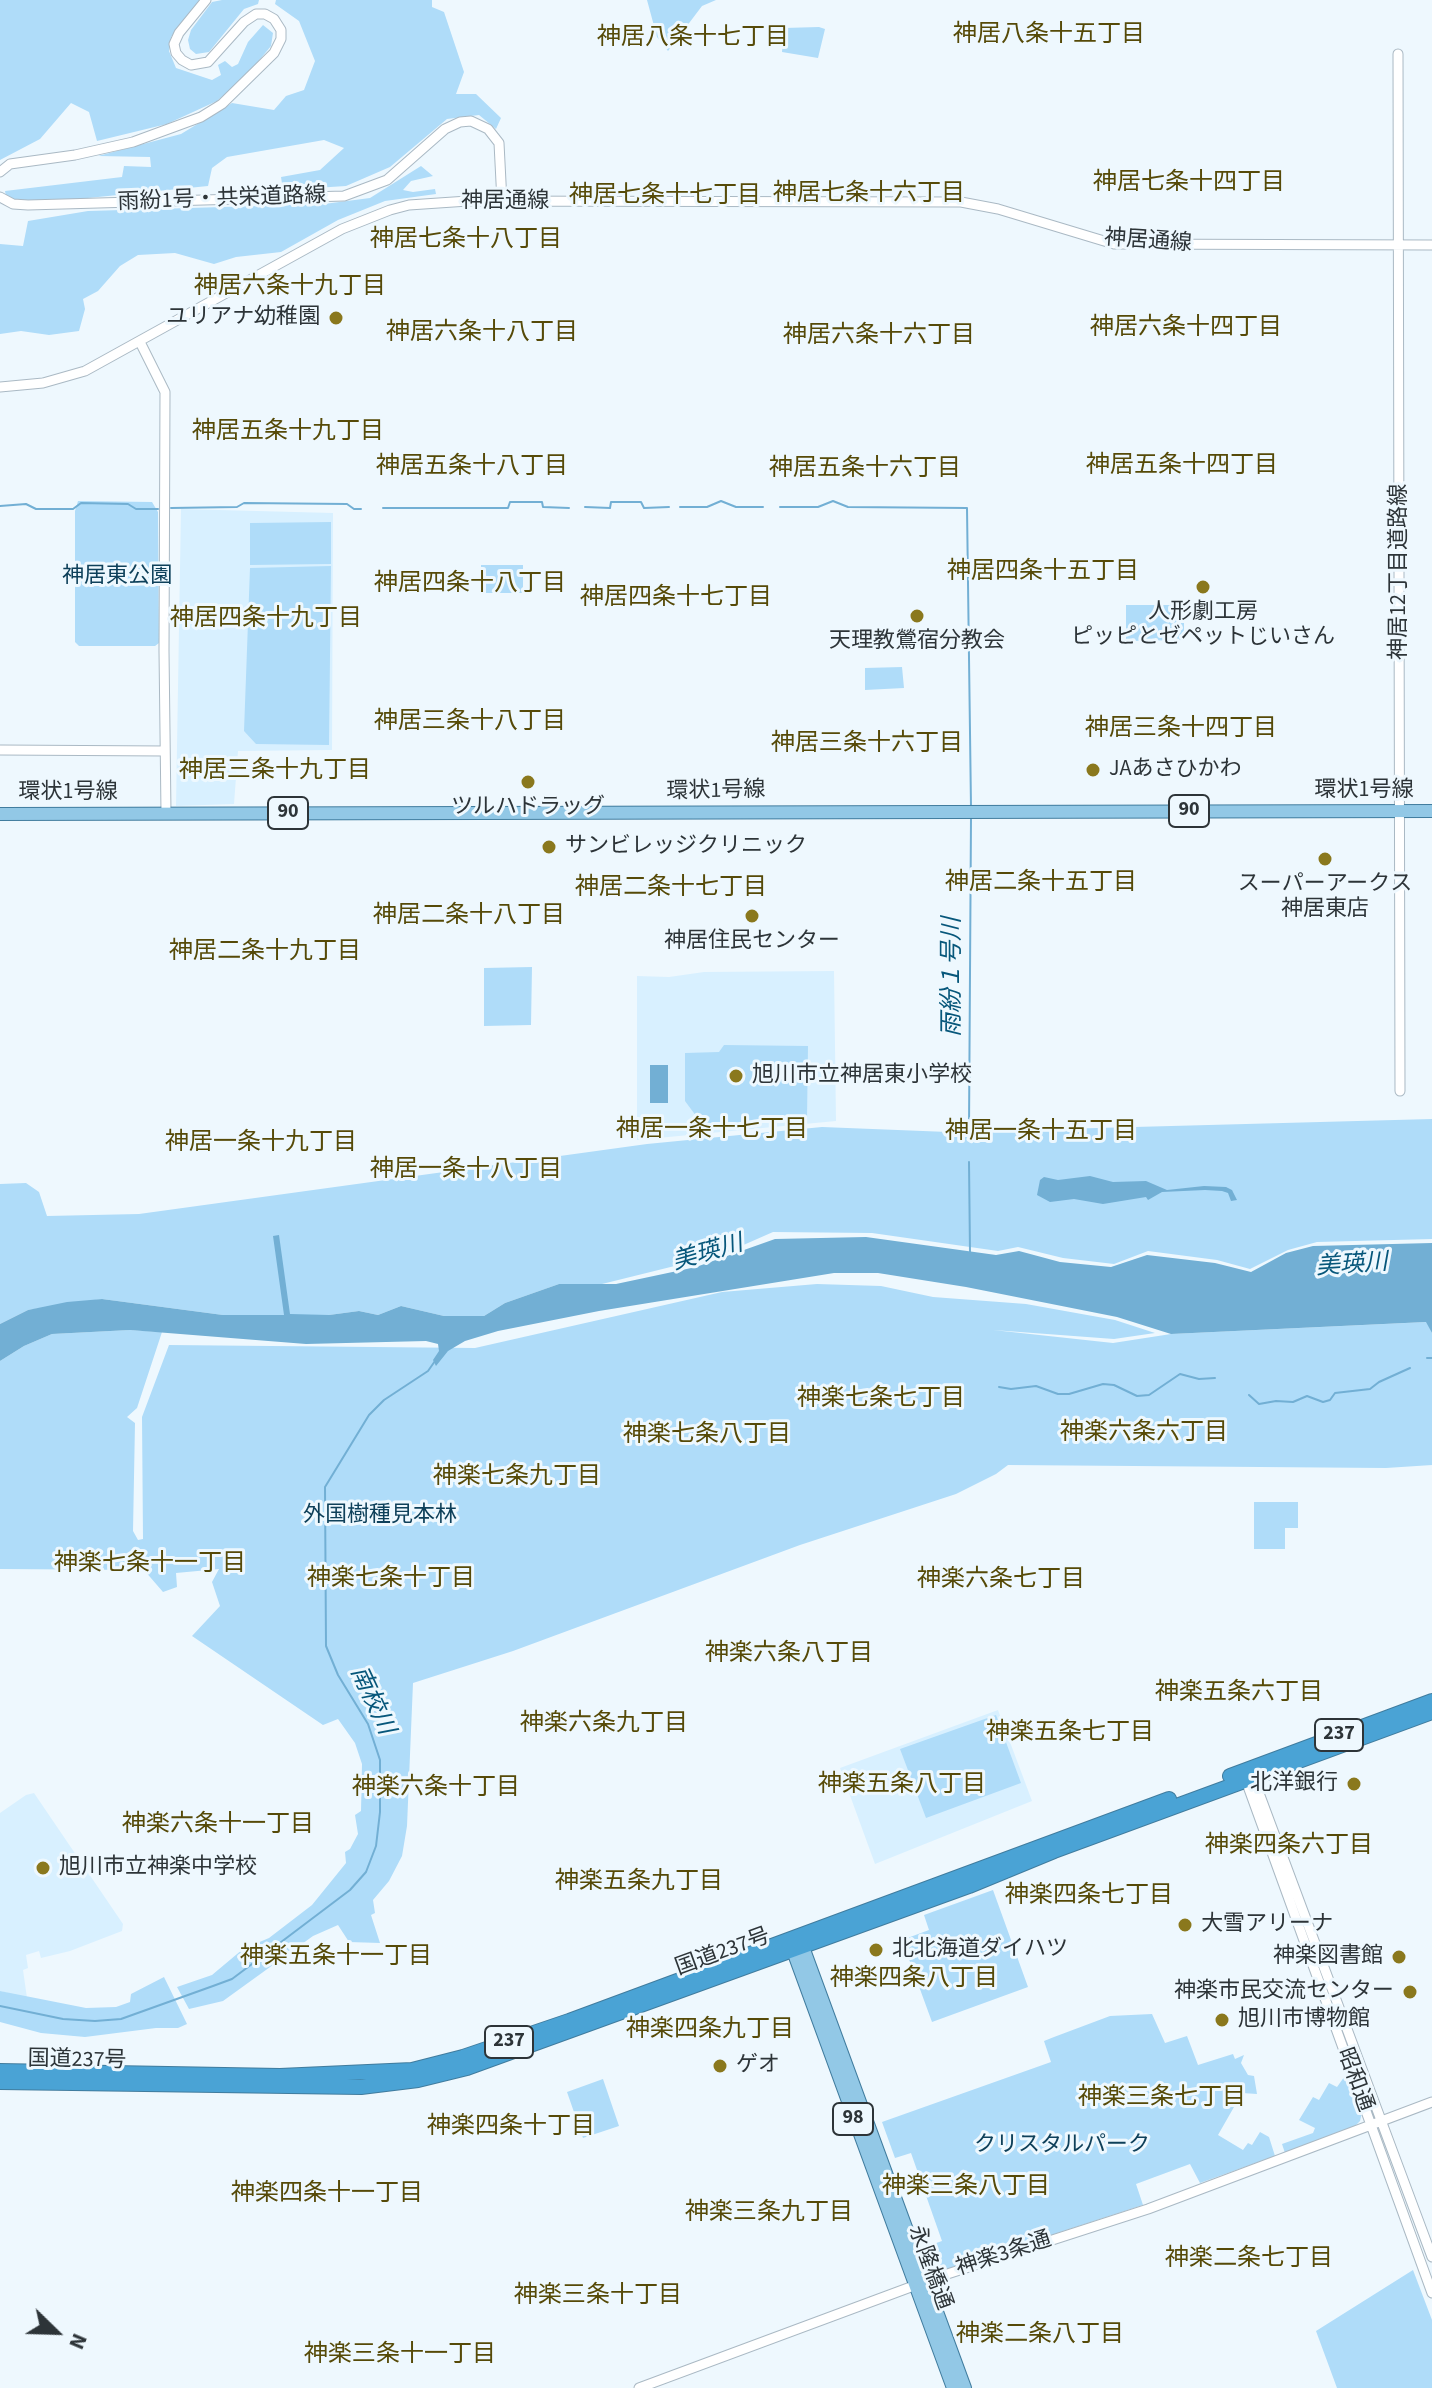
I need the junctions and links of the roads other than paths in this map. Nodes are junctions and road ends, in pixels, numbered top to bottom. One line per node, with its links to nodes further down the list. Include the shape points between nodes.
1 (206, 0): 3 (street, via 174,44 176,53 191,65 208,62 256,14 274,19 281,30 274,53 222,104 133,142 10,164)
2 (1398, 54): 6 (street, 神居12丁目道路線)
3 (0, 172)
4 (0, 197): 5 (street, 雨紛1号・共栄道路線, via 28,205 344,196 387,180 445,129 471,121 488,129 499,143)
5 (502, 202): 6 (street, 神居通線, via 961,202 1114,244); 8 (street, 神居通線, via 409,205 371,216)
6 (1400, 245): 7 (street, 神居通線); 12 (street, 神居12丁目道路線)
7 (1432, 245)
8 (140, 342): 9 (street, 神居通線, via 75,374); 11 (street, via 165,392)
9 (0, 387)
10 (0, 750): 11 (street)
11 (165, 751): 14 (street)
12 (1400, 811): 13 (main road, 環状1号線 / 90); 14 (main road, 環状1号線 / 90); 16 (street, 神居12丁目道路線)
13 (1432, 811)
14 (166, 813): 15 (main road, 環状1号線 / 90)
15 (0, 814)
16 (1400, 1091)
17 (1432, 1701): 19 (highway, 国道237号 / 237)
18 (1432, 1712): 19 (highway, 国道237号 / 237)
19 (1248, 1777): 20 (highway, 国道237号 / 237); 24 (street, 昭和通); 25 (street, 昭和通)
20 (796, 1946): 21 (highway, 国道237号 / 237, via 412,2070 280,2076); 22 (highway, 国道237号 / 237, via 467,2068 418,2080 361,2087); 27 (main road, 永隆橋通 / 98)
21 (0, 2071)
22 (0, 2082)
23 (1432, 2102): 24 (street, 神楽3条通)
24 (1383, 2125): 25 (street, 神楽3条通); 26 (street, 昭和通)
25 (1371, 2126): 27 (street, 神楽3条通, via 1148,2209); 28 (street, 昭和通)
26 (1432, 2257)
27 (920, 2284): 29 (street, 神楽3条通); 30 (main road, 永隆橋通 / 98); 31 (main road, 永隆橋通 / 98)
28 (1432, 2293)
29 (639, 2388)
30 (953, 2388)
31 (965, 2388)

